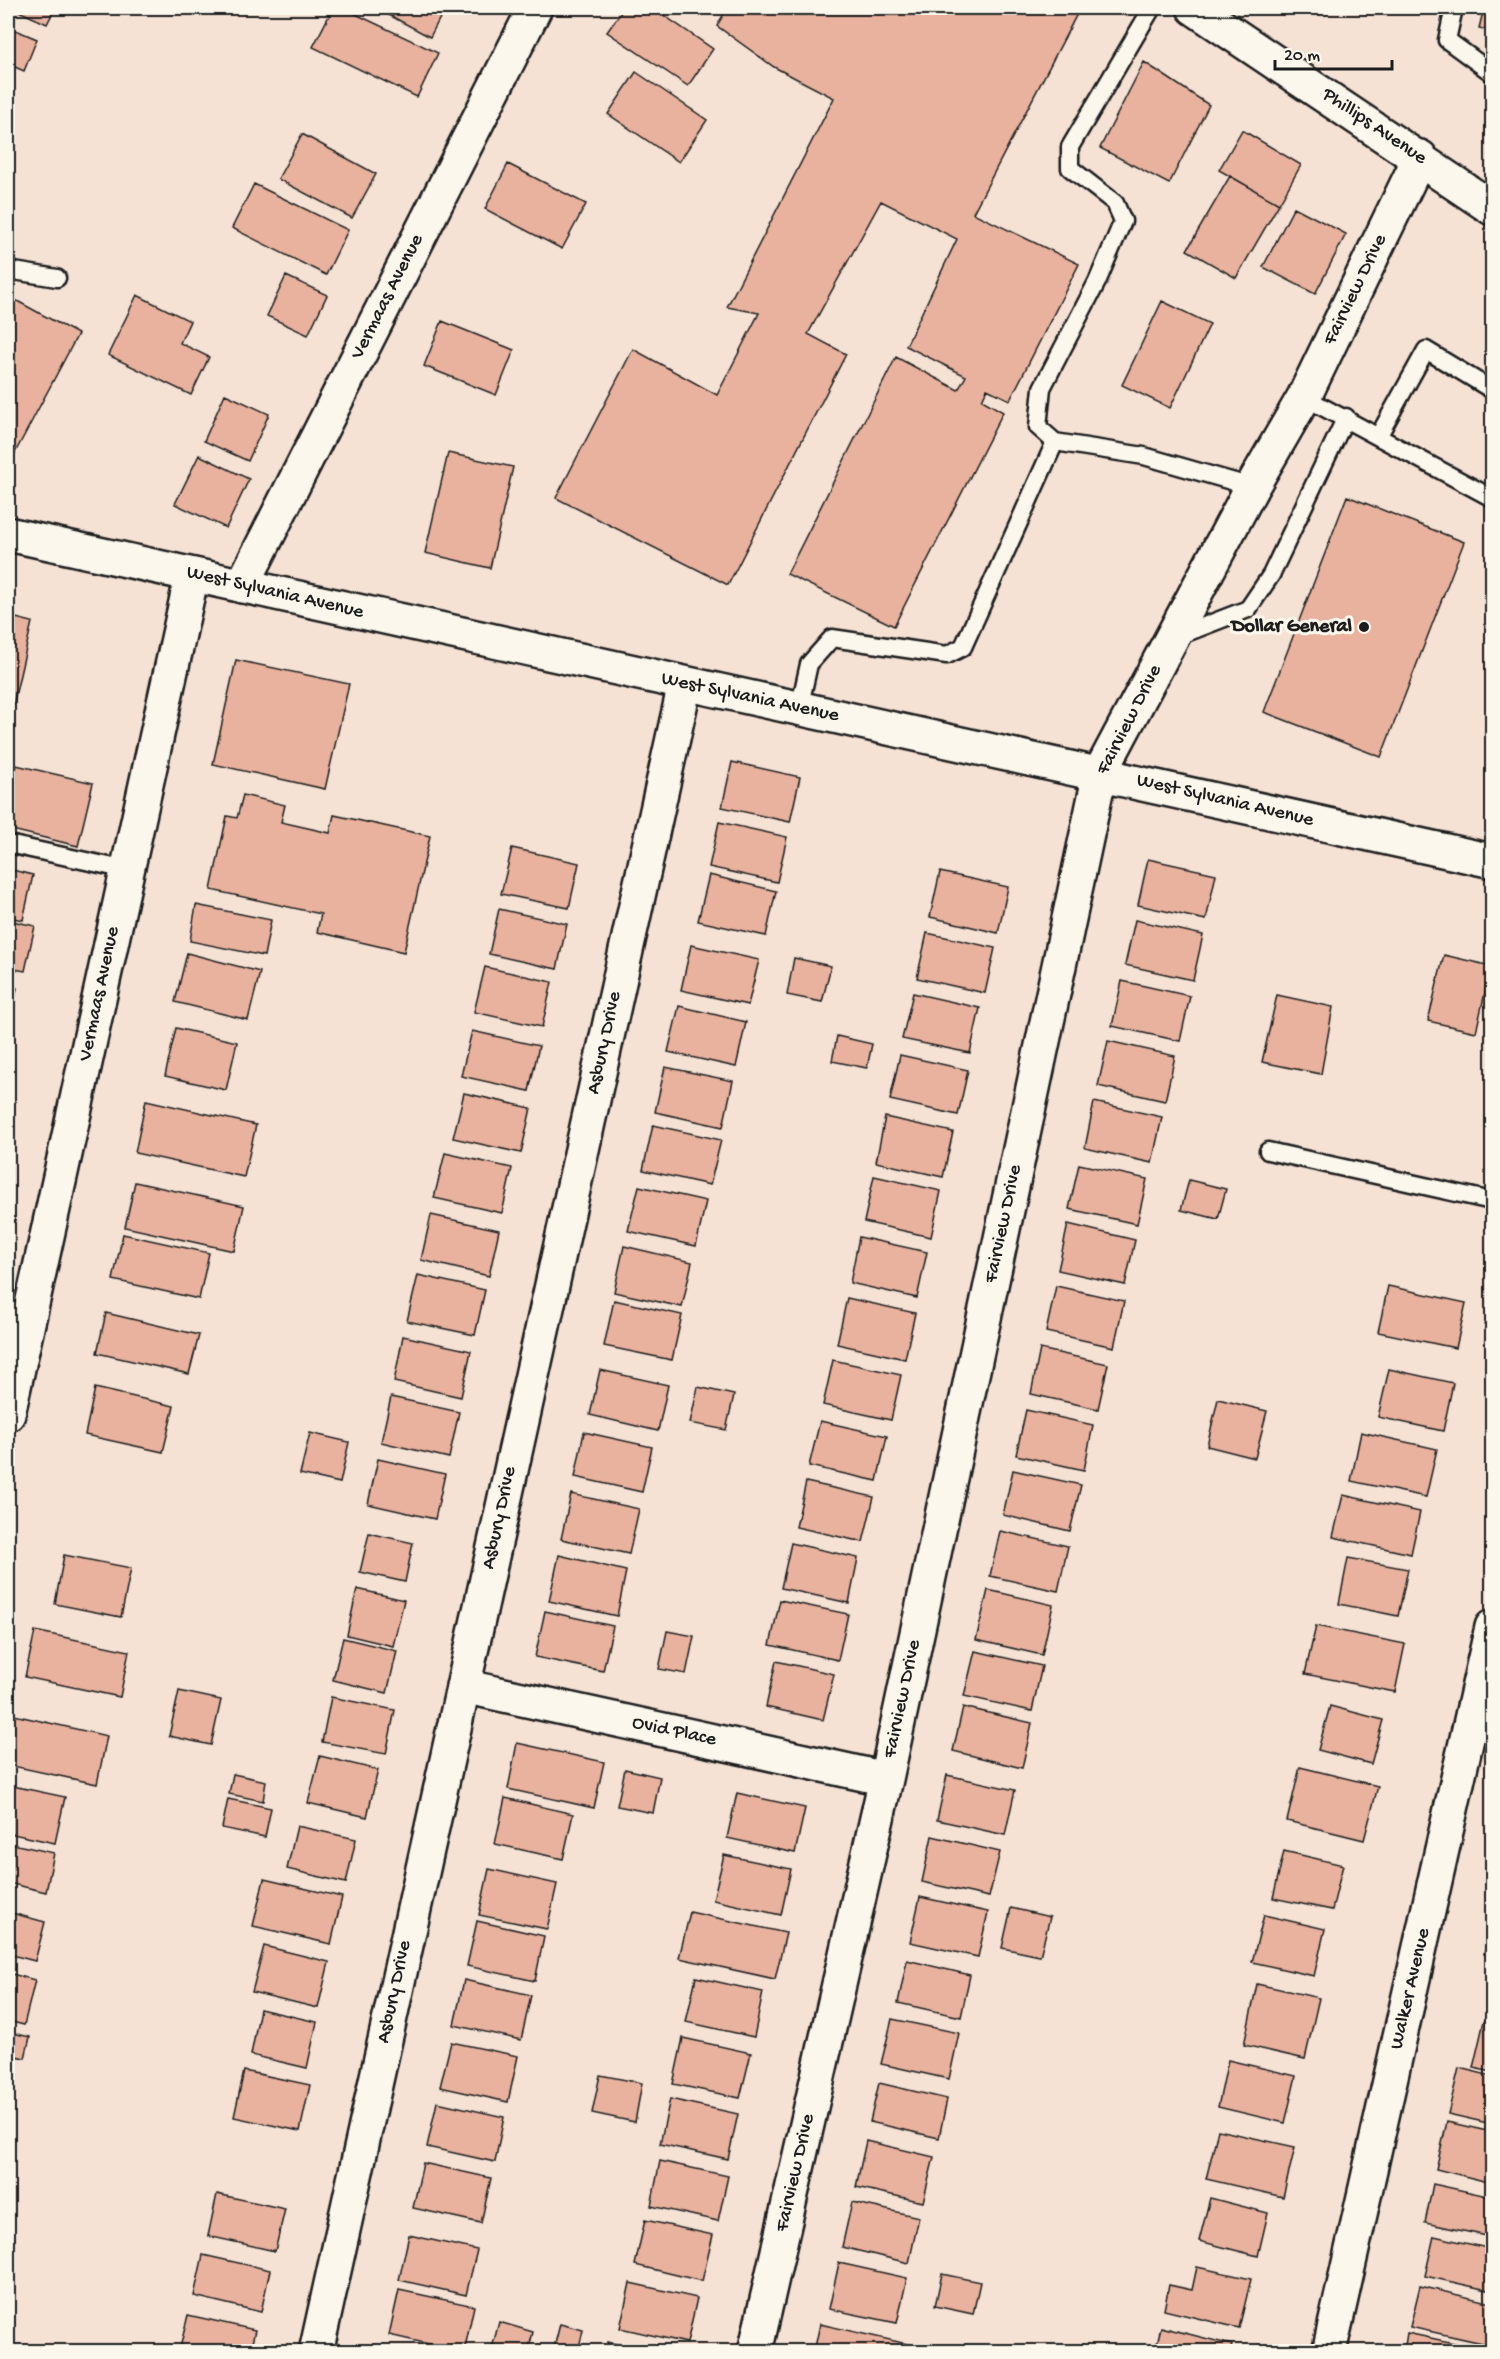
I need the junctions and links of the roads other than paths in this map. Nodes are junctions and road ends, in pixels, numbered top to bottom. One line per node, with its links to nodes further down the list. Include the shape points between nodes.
1 (535, 8): 19 (street, Vermaas Avenue)
2 (1152, 8): 14 (lane, via 1070,147 1070,168 1115,203 1123,221 1097,282 1042,388 1038,427)
3 (1194, 8): 6 (street, Phillips Avenue)
4 (1454, 8): 5 (lane, via 1447,40)
5 (1492, 73)
6 (1420, 157): 7 (street, Phillips Avenue); 11 (street, Fairview Drive)
7 (1490, 200)
8 (8, 270): 9 (lane)
9 (57, 278)
10 (1492, 390): 13 (lane, via 1426,350)
11 (1304, 397): 12 (lane); 15 (street, Fairview Drive)
12 (1346, 417): 13 (lane); 20 (lane, via 1270,575 1248,609)
13 (1379, 435): 16 (lane)
14 (1055, 442): 15 (lane, via 1144,456); 22 (lane, via 963,647 947,656 832,638 809,664)
15 (1252, 487): 20 (street, Fairview Drive)
16 (1492, 498)
17 (8, 534): 18 (street, West Sylvania Avenue)
18 (192, 575): 19 (street, West Sylvania Avenue); 26 (street, Vermaas Avenue)
19 (242, 586): 21 (street, West Sylvania Avenue)
20 (1172, 639): 23 (street, Fairview Drive)
21 (685, 684): 22 (street, West Sylvania Avenue); 31 (street, Asbury Drive)
22 (799, 709): 23 (street, West Sylvania Avenue)
23 (1100, 773): 25 (street, West Sylvania Avenue); 32 (street, Fairview Drive)
24 (8, 844): 26 (lane)
25 (1492, 861)
26 (127, 870): 29 (street, Vermaas Avenue)
27 (1268, 1150): 28 (lane)
28 (1492, 1201)
29 (8, 1414)
30 (1492, 1627): 35 (street, Walker Avenue)
31 (463, 1686): 32 (street, Ovid Place); 33 (street, Asbury Drive)
32 (886, 1779): 34 (street, Fairview Drive)
33 (316, 2352)
34 (755, 2352)
35 (1329, 2352)

